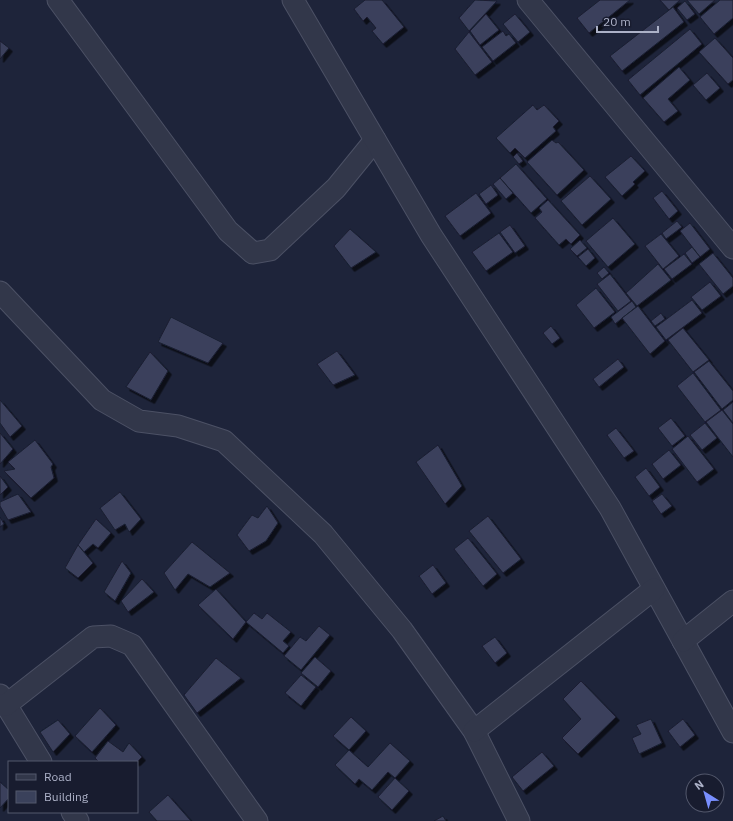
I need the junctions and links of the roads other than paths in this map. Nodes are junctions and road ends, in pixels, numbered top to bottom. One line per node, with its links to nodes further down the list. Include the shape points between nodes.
1 (58, 0): 4 (street, via 228,231 253,253 270,250 336,188)
2 (293, 0): 4 (street)
3 (528, 0): 5 (street)
4 (376, 140): 7 (street, via 432,235 610,508)
5 (733, 248)
6 (0, 292): 11 (street, via 102,400 139,421 178,426 224,441 323,534 402,630)
7 (654, 589): 9 (street); 11 (street)
8 (733, 601): 9 (street)
9 (683, 641): 12 (street)
10 (2, 701): 13 (street); 14 (street, via 93,637 112,636 132,645)
11 (474, 731): 15 (street)
12 (733, 732)
13 (40, 761)
14 (257, 821)
15 (519, 821)

